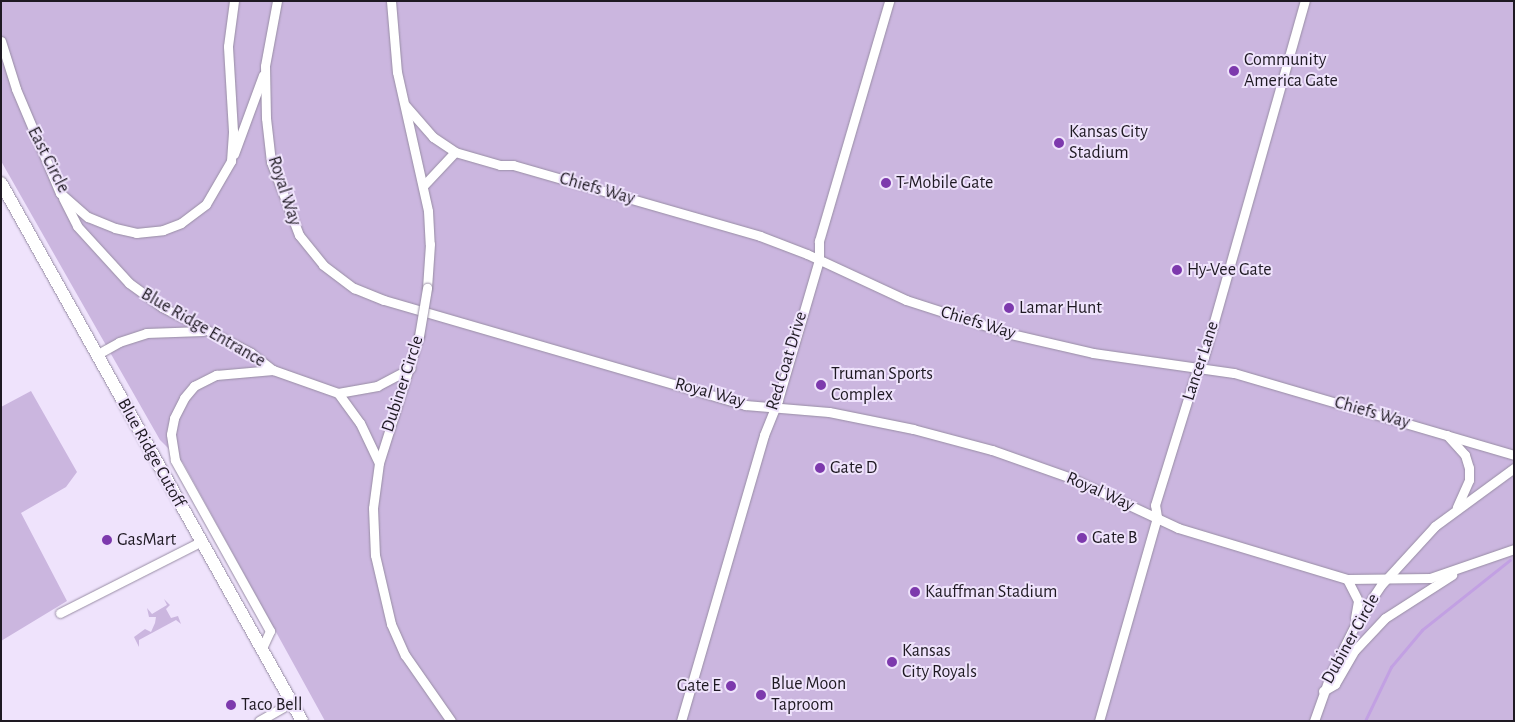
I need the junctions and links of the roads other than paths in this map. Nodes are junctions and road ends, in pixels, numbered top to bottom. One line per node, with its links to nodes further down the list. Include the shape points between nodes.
1 (234, 1): 10 (street, East Circle, via 228,46 233,131)
2 (277, 1): 7 (street, Royal Way)
3 (391, 1): 8 (street, Dubiner Circle)
4 (889, 1): 14 (street, Red Coat Drive, via 819,241)
5 (1305, 1): 18 (street, Lancer Lane, via 1204,357)
6 (1, 41): 13 (street, East Circle, via 16,90)
7 (265, 66): 10 (street, East Circle); 21 (street, Royal Way, via 271,162 284,203 298,235 324,265 354,288 384,300 745,405)
8 (403, 103): 9 (street, Chiefs Way, via 433,137); 12 (street, Dubiner Circle)
9 (455, 152): 12 (street); 14 (street, Chiefs Way, via 500,165 513,165 760,236)
10 (231, 162): 13 (street, East Circle, via 206,204 181,223 163,230 136,233 115,228 88,217)
11 (1, 183): 16 (main road, Blue Ridge Cutoff)
12 (424, 185): 17 (street, Dubiner Circle, bridge, via 430,244 427,288)
13 (60, 193): 15 (street, Blue Ridge Entrance, via 77,226 129,283)
14 (819, 260): 18 (street, Chiefs Way, via 906,300 1011,334 1093,353); 21 (street, Red Coat Drive)
15 (203, 331): 16 (street, via 146,333 119,342); 19 (street, Blue Ridge Entrance, via 251,353)
16 (96, 355): 28 (main road, Blue Ridge Cutoff)
17 (412, 368): 20 (street, via 377,386); 24 (street, Dubiner Circle, via 391,420)
18 (1197, 369): 22 (street, Chiefs Way, via 1234,373); 27 (street, Lancer Lane, via 1155,505)
19 (273, 370): 20 (street); 35 (street, via 232,371 204,379 194,386 174,418 171,434 175,460 270,631)
20 (338, 394): 24 (street, via 360,423)
21 (774, 406): 27 (street, Royal Way, via 829,412 947,437 1071,478); 41 (street, Red Coat Drive)
22 (1446, 435): 23 (street, Chiefs Way); 26 (street, via 1465,455 1470,468 1469,480)
23 (1514, 455)
24 (379, 463): 40 (street, Dubiner Circle, via 373,508 375,555 391,624 419,679)
25 (1514, 468): 26 (street, Dubiner Circle)
26 (1456, 509): 32 (street, Dubiner Circle, via 1407,553)
27 (1157, 517): 31 (street, Royal Way, via 1178,528); 42 (street, Lancer Lane)
28 (200, 542): 33 (street); 35 (main road, Blue Ridge Cutoff)
29 (1514, 549): 30 (street, Royal Way)
30 (1463, 568): 32 (street, Royal Way, via 1430,578); 36 (street, via 1386,618 1355,650 1335,684)
31 (1347, 579): 32 (street, Royal Way); 34 (street, via 1358,601)
32 (1386, 579): 34 (street, Dubiner Circle)
33 (60, 613)
34 (1351, 632): 36 (street, Dubiner Circle)
35 (262, 648): 37 (main road, Blue Ridge Cutoff)
36 (1322, 692): 43 (street, Dubiner Circle)
37 (294, 701): 38 (street); 39 (main road, Blue Ridge Cutoff)
38 (259, 721)
39 (302, 721)
40 (451, 721)
41 (681, 721)
42 (1099, 721)
43 (1314, 721)

